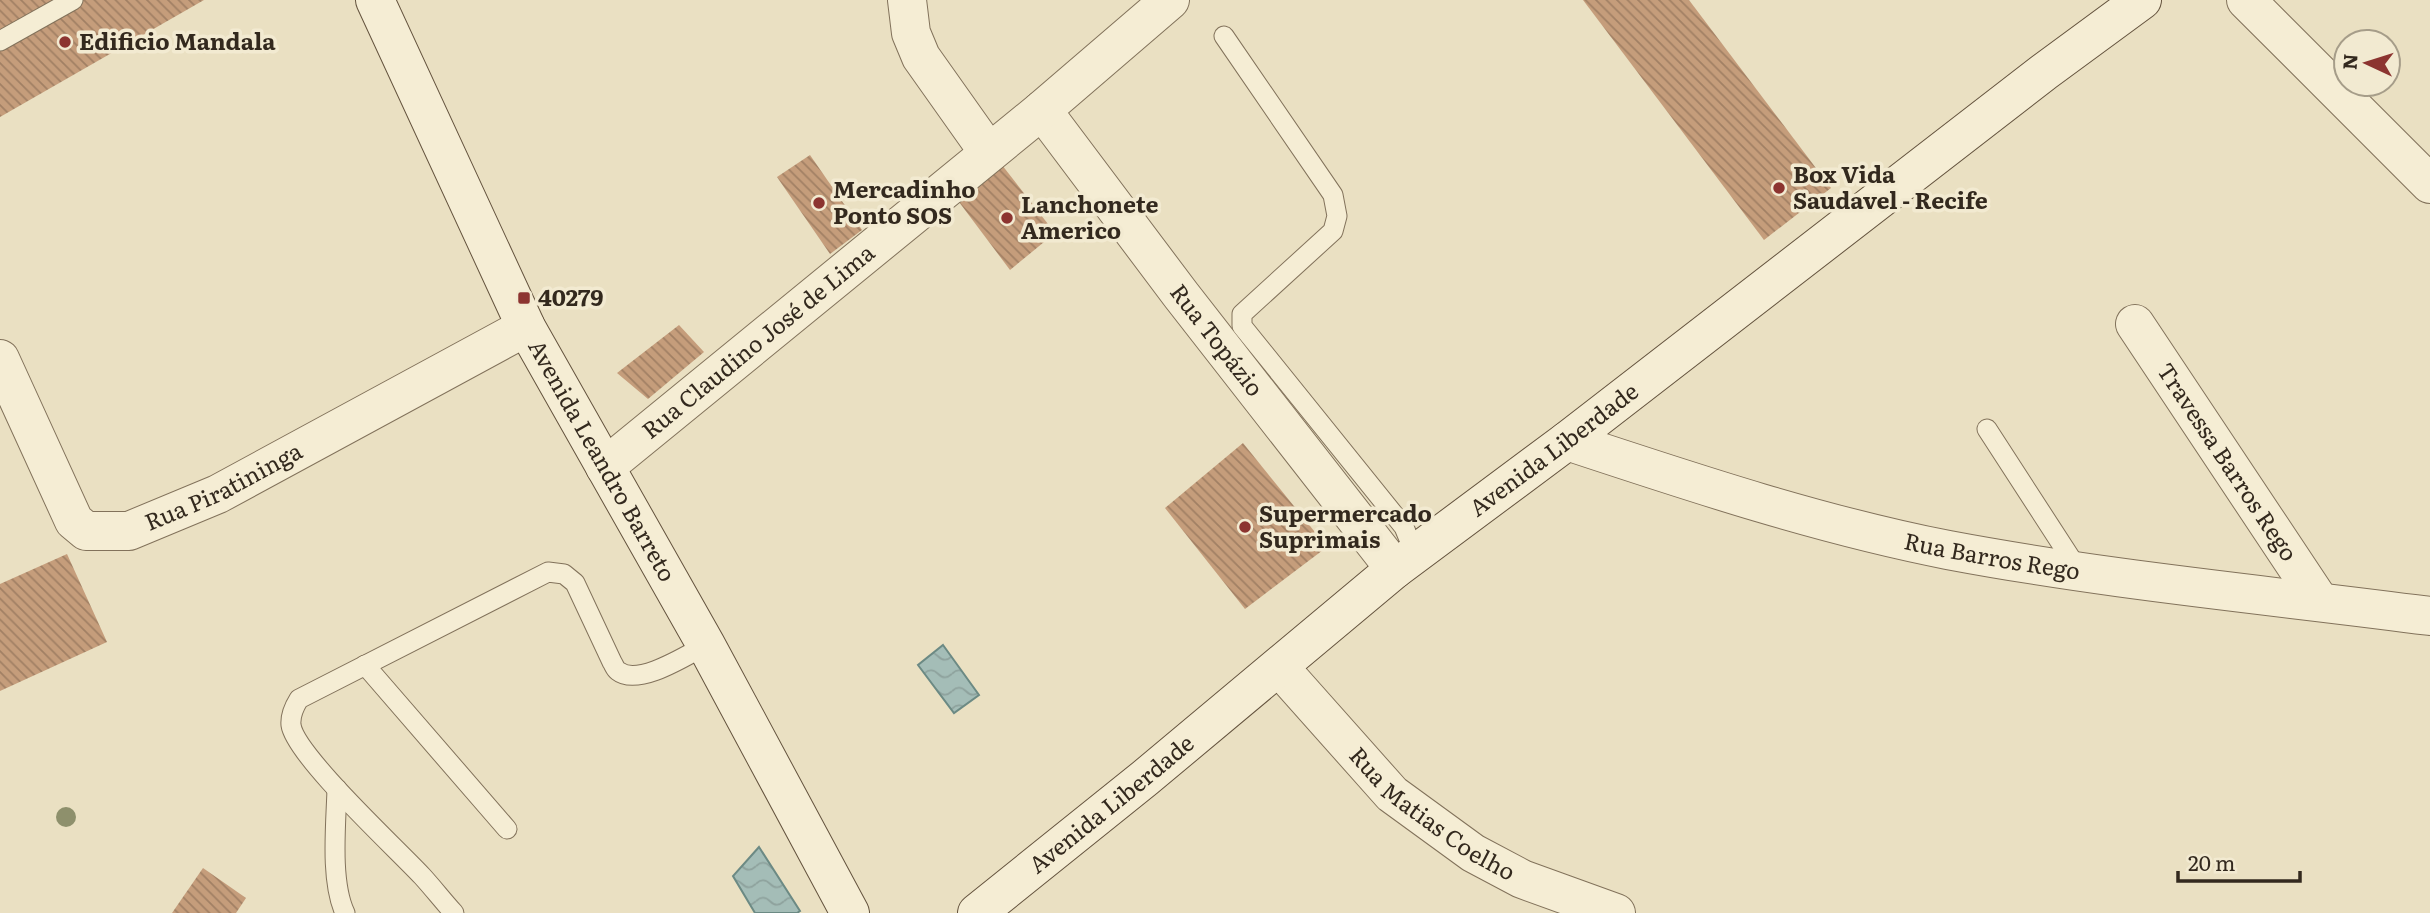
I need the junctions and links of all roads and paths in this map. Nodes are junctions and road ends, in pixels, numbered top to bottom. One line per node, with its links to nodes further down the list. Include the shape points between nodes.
1 (73, 0): 8 (lane)
2 (374, 0): 13 (street, Avenida Leandro Barreto)
3 (907, 0): 10 (street, via 920,57)
4 (1170, 0): 9 (street, Rua Claudino José de Lima)
5 (2142, 0): 16 (street, Avenida Liberdade)
6 (2246, 0): 11 (street)
7 (1224, 36): 18 (lane, via 1334,195 1337,216 1333,231 1242,314 1242,326 1404,527)
8 (0, 41)
9 (1042, 110): 10 (street, Rua Claudino José de Lima); 18 (street, Rua Topázio, via 1181,295)
10 (989, 153): 17 (street, Rua Claudino José de Lima)
11 (2430, 184)
12 (2136, 324): 20 (street, Travessa Barros Rego)
13 (526, 327): 14 (street, Rua Piratininga, via 218,494 129,531 106,533 86,531 74,521); 17 (street, Avenida Leandro Barreto)
14 (0, 359)
15 (1987, 429): 19 (lane)
16 (1567, 441): 18 (street, Avenida Liberdade); 19 (street, Rua Barros Rego, via 1817,518 1946,549)
17 (605, 467): 22 (street, Avenida Leandro Barreto)
18 (1405, 561): 24 (street, Avenida Liberdade)
19 (2080, 572): 20 (street, Rua Barros Rego)
20 (2320, 602): 21 (street, Rua Barros Rego)
21 (2430, 616)
22 (706, 645): 23 (lane, via 654,672 632,677 619,672 575,583 564,574 548,572); 29 (street, Avenida Leandro Barreto)
23 (365, 665): 25 (lane, via 299,699 293,709 291,725 298,743); 26 (lane)
24 (1279, 667): 30 (street, Avenida Liberdade); 31 (street, Rua Matias Coelho, via 1392,794 1412,809 1473,853 1522,879)
25 (337, 789): 27 (lane, via 335,857); 28 (lane)
26 (507, 829)
27 (345, 913)
28 (454, 913)
29 (850, 913)
30 (977, 913)
31 (1616, 913)

